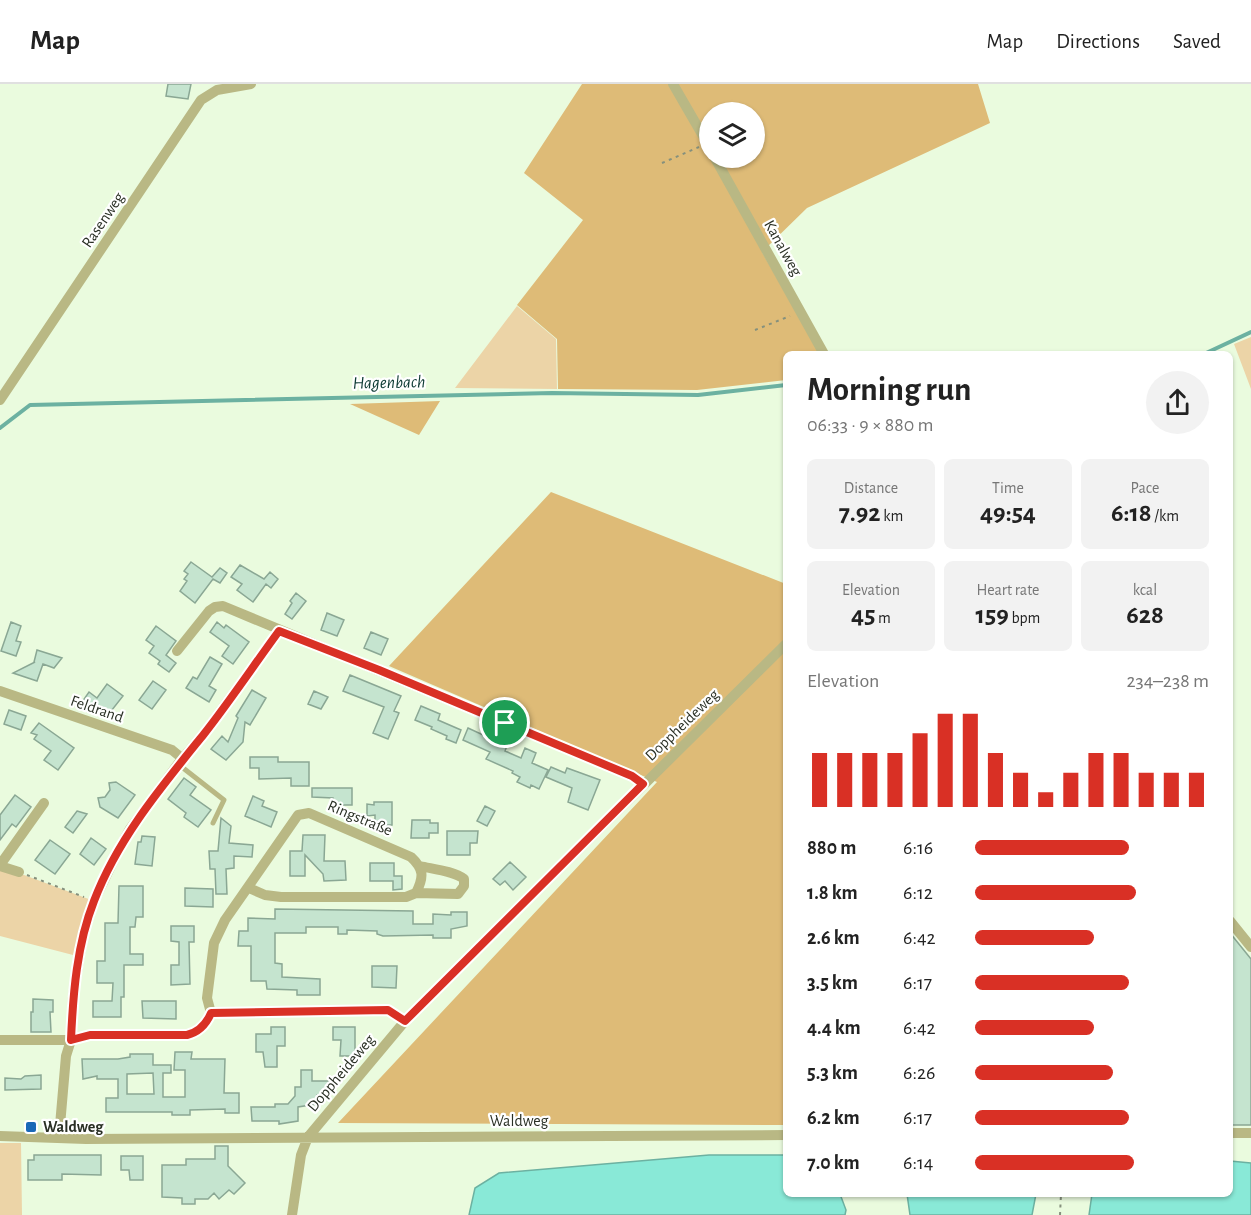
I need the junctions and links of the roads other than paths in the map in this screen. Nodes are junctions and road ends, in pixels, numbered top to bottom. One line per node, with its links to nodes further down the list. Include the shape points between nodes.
1 (251, 84): 3 (street, Rasenweg)
2 (673, 84): 4 (street)
3 (208, 89): 7 (street, Rasenweg)
4 (699, 130)
5 (721, 168): 6 (street, Kanalweg)
6 (822, 351)
7 (0, 400)
8 (279, 631): 10 (street, via 223,606 215,607); 12 (street); 13 (street, via 632,776)
9 (783, 647): 13 (street, Doppheideweg)
10 (177, 651)
11 (0, 691): 12 (street, Feldrand, via 172,750)
12 (181, 761): 15 (lane, via 224,800); 26 (street, via 120,845 94,901 76,976)
13 (643, 784): 24 (street, Doppheideweg)
14 (44, 803): 16 (street)
15 (213, 823)
16 (0, 865): 18 (street)
17 (420, 866): 19 (street, Ringstraße, via 411,856 309,813 298,815); 20 (street, via 422,880); 20 (street, Ringstraße, via 458,873 464,886 458,894)
18 (19, 872)
19 (249, 888): 20 (street, Ringstraße, via 281,897 406,897); 23 (street, Ringstraße, via 225,920 214,943 207,998)
20 (416, 893)
21 (1233, 925): 22 (street)
22 (1251, 947)
23 (211, 1013): 24 (street, via 388,1010); 26 (street, via 204,1026 187,1035 90,1035)
24 (405, 1021): 32 (street, Doppheideweg)
25 (0, 1040): 26 (street)
26 (71, 1040): 31 (street)
27 (1233, 1133): 28 (street)
28 (1251, 1133)
29 (783, 1135): 32 (street, Waldweg)
30 (0, 1136): 31 (street, Waldweg)
31 (59, 1137): 32 (street, Waldweg)
32 (308, 1137): 33 (street, Doppheideweg, via 301,1155)
33 (292, 1215)

